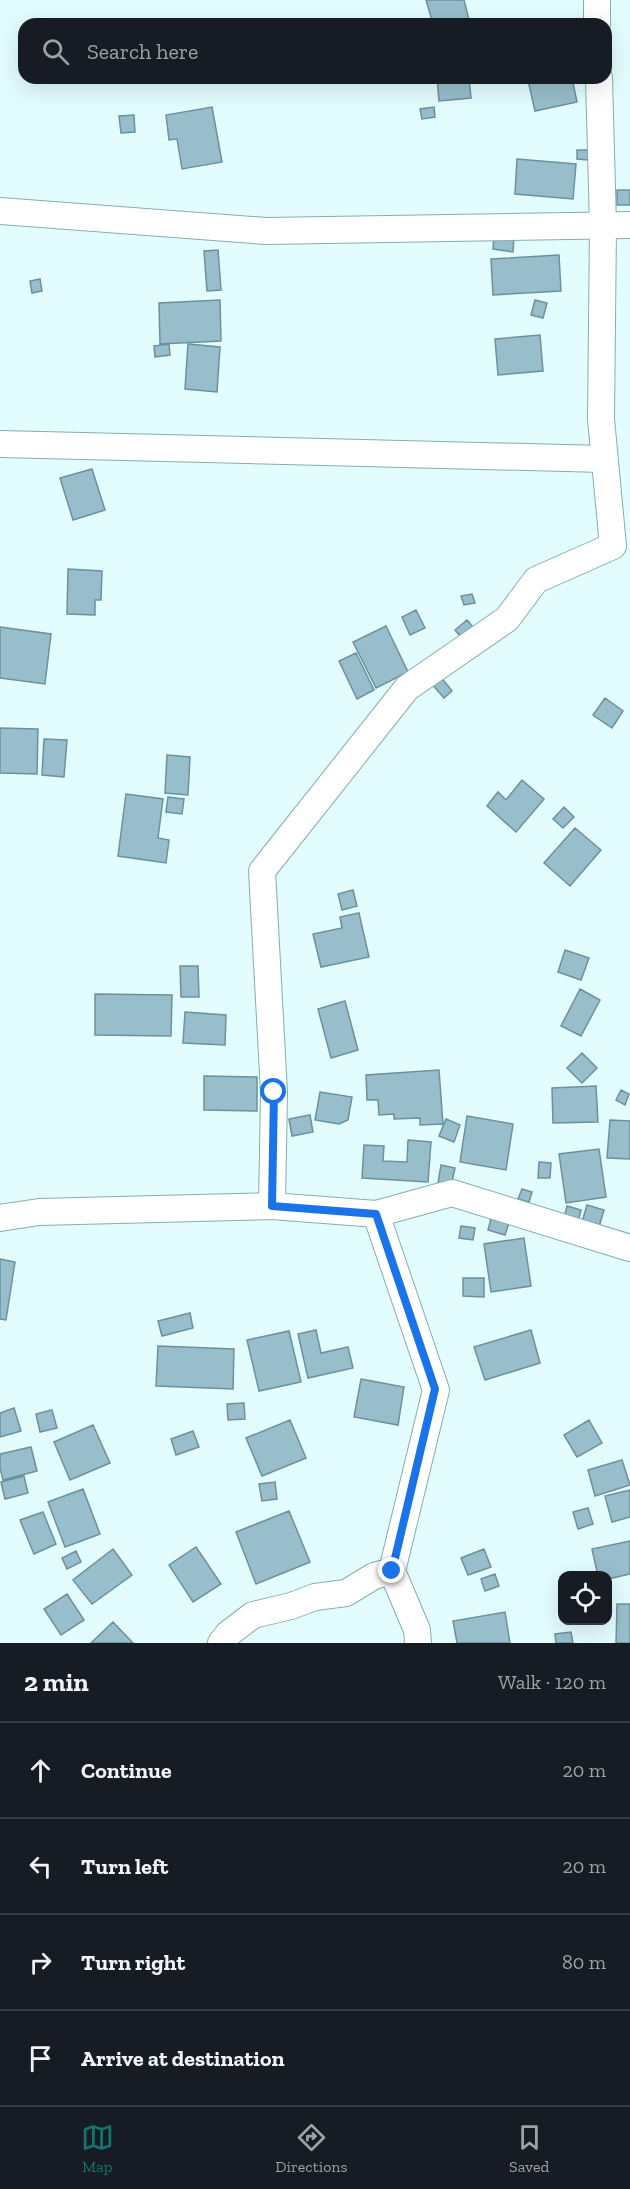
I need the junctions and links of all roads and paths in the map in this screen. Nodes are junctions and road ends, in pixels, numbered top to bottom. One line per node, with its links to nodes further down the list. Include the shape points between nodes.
1 (597, 0): 2 (street)
2 (597, 18)
3 (599, 84): 5 (street)
4 (0, 212): 5 (street, via 266,231)
5 (603, 225): 6 (street); 8 (street)
6 (630, 225)
7 (0, 444): 8 (street)
8 (604, 459): 9 (street, via 613,546 537,580 507,620 407,688 262,871 274,1092)
9 (272, 1206): 10 (street); 11 (street, via 39,1212)
10 (376, 1214): 12 (street, via 452,1192); 13 (street, via 435,1389)
11 (0, 1218)
12 (630, 1248)
13 (392, 1571): 14 (street, via 374,1576 346,1593 315,1597 253,1616); 15 (street, via 417,1630)
14 (221, 1643)
15 (418, 1643)

